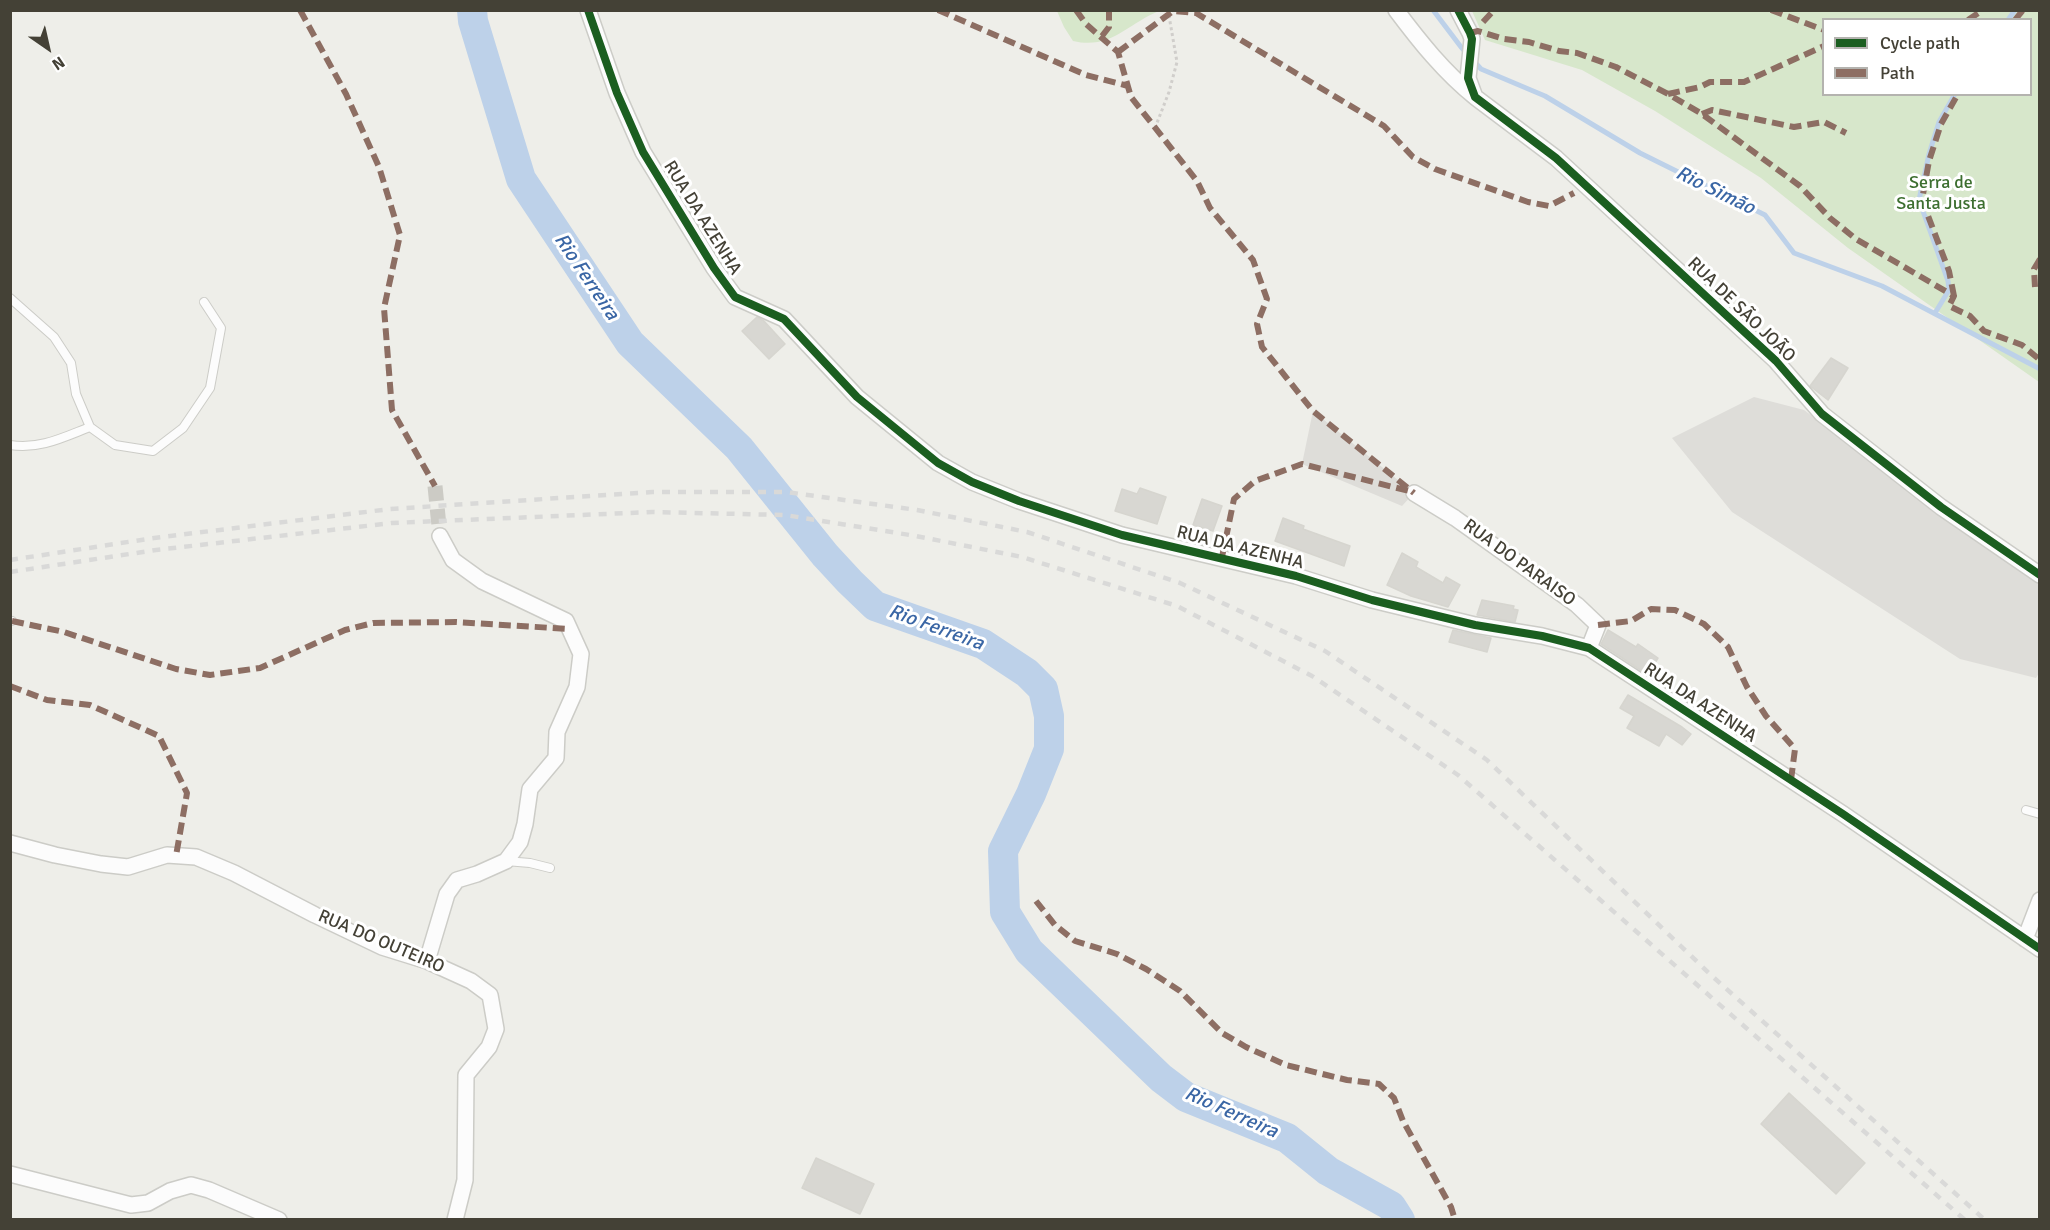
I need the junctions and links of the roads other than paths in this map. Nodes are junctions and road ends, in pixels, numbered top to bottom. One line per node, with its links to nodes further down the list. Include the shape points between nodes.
1 (588, 10): 12 (street, RUA DA AZENHA, via 616,93 643,152 735,297 784,319 857,398 938,463 972,482 1122,535 1296,576 1429,614)
2 (1396, 10): 4 (street, RUA DE SÃO JOÃO, via 1451,77)
3 (1458, 10): 4 (street, via 1472,39 1468,78)
4 (1475, 97): 11 (street, RUA DE SÃO JOÃO, via 1564,165 1776,361 1822,414 1941,507)
5 (10, 298): 7 (lane, via 54,337 71,363 76,394)
6 (204, 302): 7 (lane, via 221,328 210,388 183,428 153,451 115,445)
7 (90, 427): 8 (lane, via 25,448)
8 (10, 445)
9 (1414, 493): 12 (street, RUA DO PARAISO, via 1577,605 1599,625)
10 (440, 536): 16 (street, via 453,560 482,581 566,621 581,654 577,687 557,732 556,759 530,789 520,842)
11 (2040, 575)
12 (1589, 648): 19 (street, RUA DA AZENHA)
13 (2026, 810): 14 (lane)
14 (2040, 814)
15 (10, 843): 21 (street, RUA DO OUTEIRO, via 128,867 167,855 196,857 382,947)
16 (506, 861): 17 (lane); 21 (street, via 457,880 447,894)
17 (550, 868)
18 (2040, 900): 19 (street)
19 (2025, 939): 20 (street, RUA DA AZENHA)
20 (2040, 949)
21 (426, 961): 24 (street, RUA DO OUTEIRO, via 471,981 490,995 496,1029 489,1047 466,1075 465,1180)
22 (10, 1174): 23 (street, via 131,1205 148,1203 191,1185)
23 (279, 1220)
24 (455, 1220)

